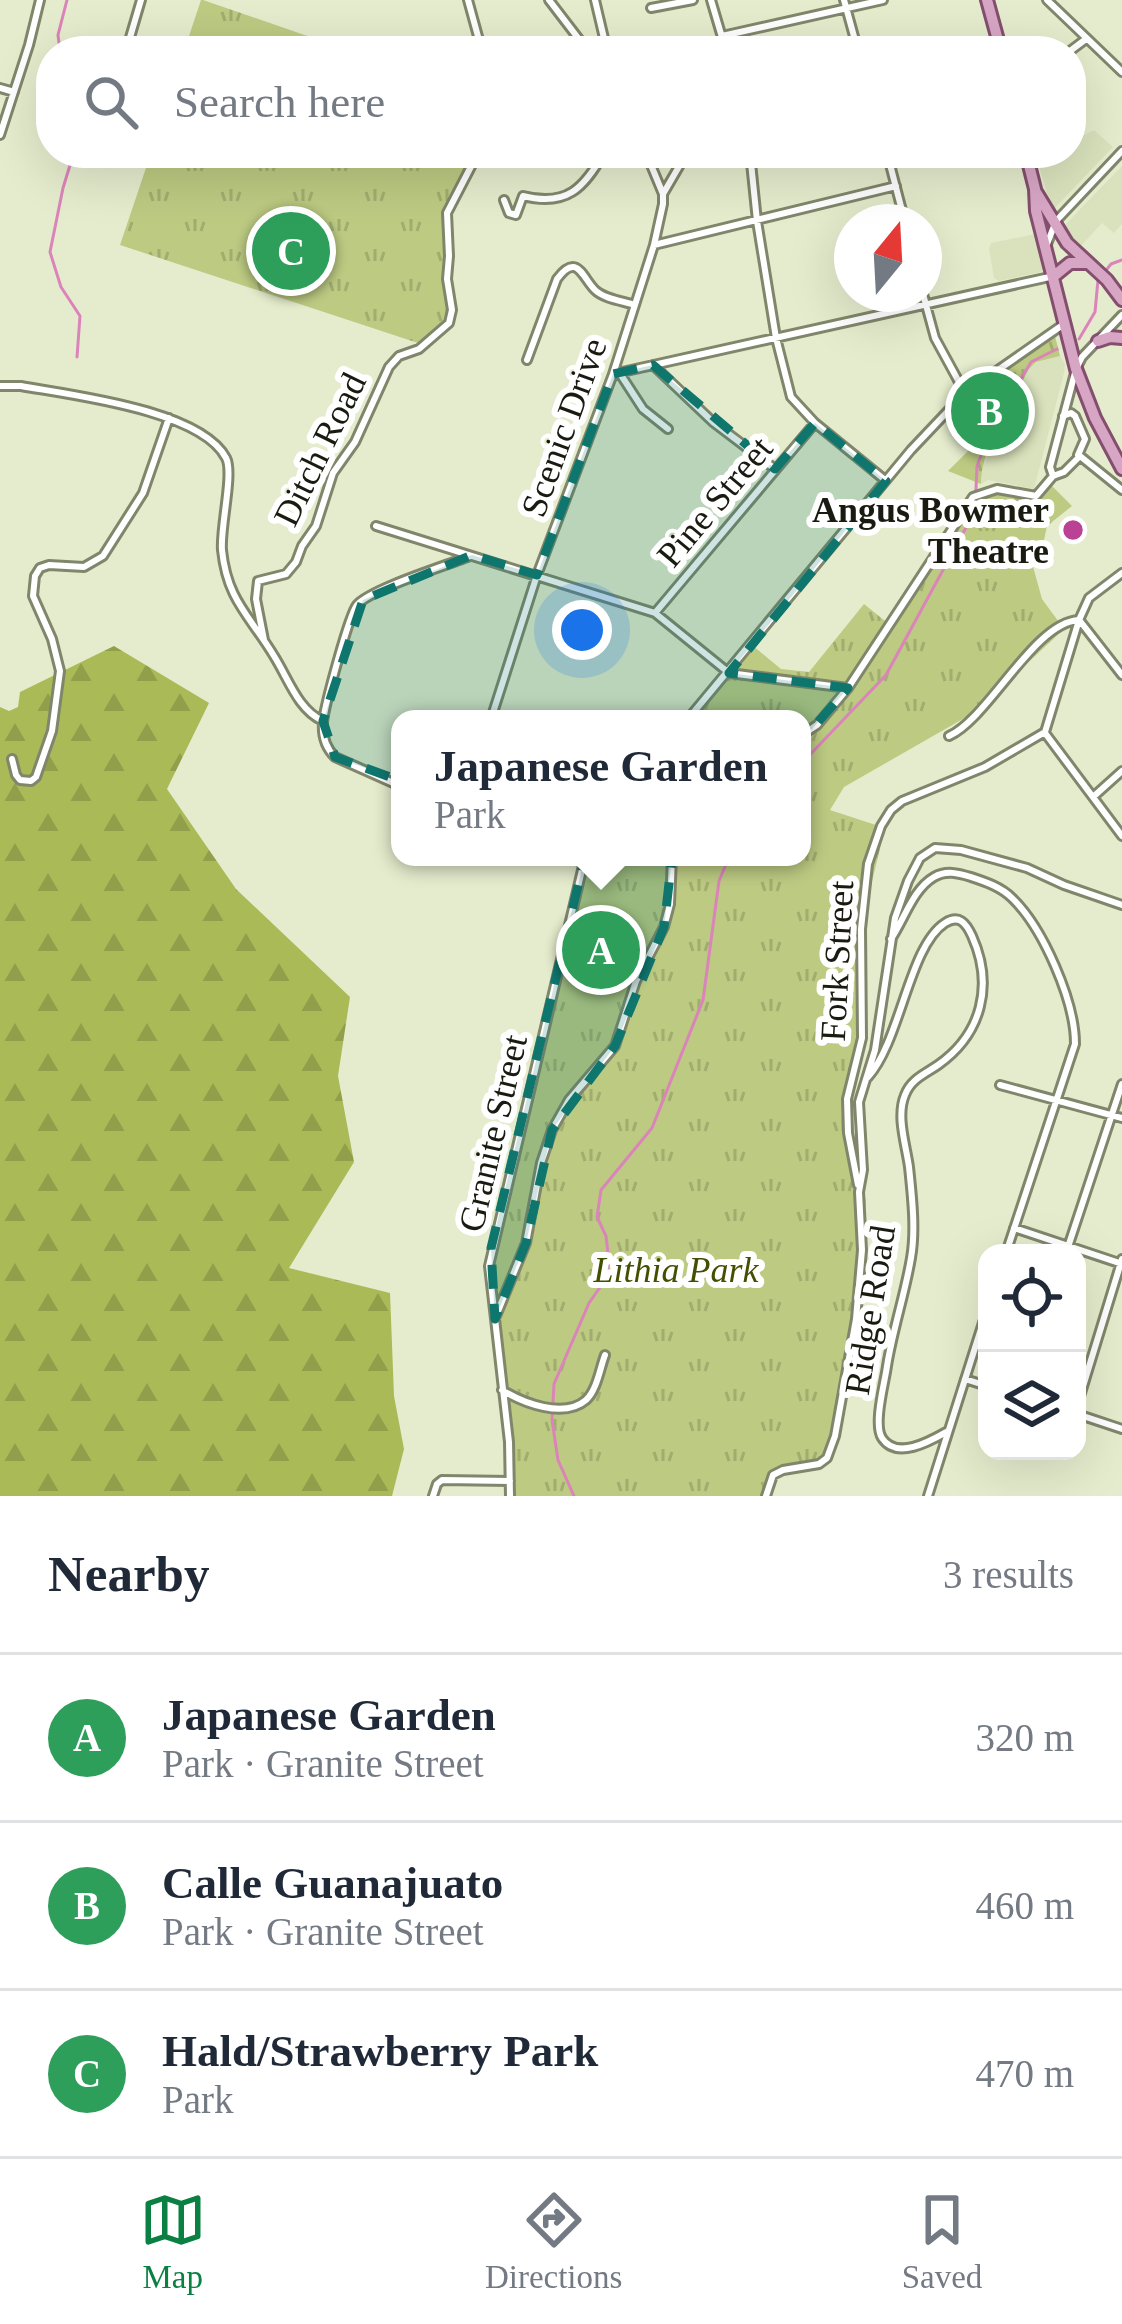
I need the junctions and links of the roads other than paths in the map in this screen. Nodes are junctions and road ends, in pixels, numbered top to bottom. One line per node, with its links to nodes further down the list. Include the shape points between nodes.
1 (40, 0): 24 (street)
2 (141, 0): 13 (street)
3 (468, 0): 14 (street)
4 (549, 0): 15 (street)
5 (596, 0): 16 (street)
6 (693, 0): 12 (street)
7 (711, 0): 17 (street)
8 (883, 0): 11 (street)
9 (987, 0): 19 (main road)
10 (1046, 0): 20 (street)
11 (845, 4): 17 (street); 18 (street)
12 (651, 8)
13 (130, 36)
14 (478, 36)
15 (577, 36)
16 (604, 36)
17 (722, 36)
18 (854, 36)
19 (996, 36)
20 (1083, 36)
21 (1086, 39): 22 (street)
22 (1122, 72)
23 (0, 88): 24 (street)
24 (14, 92): 25 (street)
25 (0, 135)
26 (1122, 151): 40 (street)
27 (470, 168): 77 (street, Ditch Road, via 447,213 449,323 388,367 296,562 286,574 259,581)
28 (594, 168): 37 (street, via 570,195 524,196 516,215)
29 (652, 168): 36 (street)
30 (677, 168): 36 (street)
31 (752, 168): 39 (street)
32 (891, 168): 34 (street)
33 (1030, 168): 35 (main road)
34 (896, 186): 38 (street); 39 (street)
35 (1035, 189): 40 (main road); 42 (main road)
36 (663, 194): 41 (street, Scenic Drive)
37 (504, 200)
38 (900, 204)
39 (757, 221): 41 (street); 52 (street)
40 (1054, 224): 42 (street); 43 (main road)
41 (654, 244): 47 (street, Scenic Drive)
42 (1047, 248): 44 (main road)
43 (1091, 266): 44 (main road, via 1070,263); 46 (main road)
44 (1054, 276): 45 (street); 51 (main road)
45 (942, 295)
46 (1122, 300)
47 (635, 304): 55 (street, via 597,292 578,269 563,270); 58 (street, Scenic Drive)
48 (872, 312): 52 (street)
49 (928, 312): 60 (street)
50 (1122, 315): 54 (street)
51 (1064, 324): 57 (main road); 60 (street)
52 (776, 338): 56 (street); 63 (street, via 791,397)
53 (1122, 338): 54 (main road)
54 (1098, 341): 57 (street)
55 (527, 360)
56 (653, 365): 58 (street); 66 (street)
57 (1076, 369): 61 (street); 67 (main road)
58 (616, 373): 64 (street); 74 (street, Scenic Drive)
59 (0, 386): 62 (street)
60 (965, 393): 69 (street)
61 (1063, 416): 65 (street, via 1075,416 1085,439); 68 (street)
62 (169, 418): 77 (street, via 227,460 222,530 229,585); 87 (street, via 143,493 104,556 84,567 45,566 34,576 60,682 36,777 20,780)
63 (815, 423): 66 (street, Pine Street); 69 (street)
64 (668, 429)
65 (1076, 458): 68 (street); 70 (street)
66 (775, 469): 75 (street, Pine Street)
67 (1122, 469)
68 (1053, 476): 80 (street, via 1036,496 997,489 971,499)
69 (886, 481): 78 (street)
70 (1119, 486)
71 (376, 526): 72 (street)
72 (472, 555): 74 (street); 83 (street, via 359,603)
73 (1122, 573): 76 (street, via 1089,598)
74 (537, 574): 75 (street); 81 (street, Scenic Drive)
75 (655, 614): 78 (street)
76 (1078, 620): 79 (street); 85 (street); 86 (street, via 1060,625)
77 (264, 640): 83 (street, via 308,713)
78 (729, 673): 80 (street); 82 (street)
79 (1122, 675)
80 (848, 688): 84 (street)
81 (494, 710)
82 (696, 710)
83 (322, 721): 89 (street, via 329,754)
84 (811, 729)
85 (1045, 732): 90 (street); 102 (street, Fork Street, via 902,801 872,849 861,929 862,1038 846,1110)
86 (949, 736)
87 (13, 758)
88 (1122, 771): 90 (street)
89 (391, 782)
90 (1093, 797): 91 (street)
91 (1122, 836)
92 (583, 866): 109 (street, Granite Street, via 491,1248)
93 (672, 866): 109 (street, via 664,927 615,1046 552,1130 526,1243)
94 (1122, 905): 95 (street, via 946,846 927,851 914,868)
95 (891, 939): 96 (street); 99 (street, via 937,875 967,875 1011,897 1048,952 1073,1022 1075,1043)
96 (864, 1081): 102 (street); 118 (street, Ridge Road, via 931,938 950,920 965,922 980,967 976,1023 908,1087 902,1103 913,1243 879,1420 881,1437 898,1448)
97 (1122, 1084): 100 (street)
98 (1000, 1085): 99 (street)
99 (1056, 1100): 100 (street); 103 (street)
100 (1112, 1115): 101 (street); 106 (street)
101 (1122, 1118)
102 (860, 1192): 122 (street, via 856,1318 832,1448 820,1464 776,1472)
103 (1014, 1228): 104 (street); 105 (street)
104 (1009, 1244)
105 (1053, 1244)
106 (1070, 1244)
107 (1086, 1254): 108 (street)
108 (1122, 1262): 113 (street)
109 (495, 1319): 115 (street, Granite Street)
110 (978, 1338): 112 (street)
111 (605, 1354): 115 (street, via 587,1400 575,1406)
112 (965, 1379): 114 (street); 118 (street)
113 (1086, 1380)
114 (978, 1383)
115 (502, 1390): 119 (street, Granite Street)
116 (1086, 1414): 117 (street)
117 (1122, 1429)
118 (948, 1431): 123 (street)
119 (511, 1481): 120 (street, via 442,1480); 121 (street, Granite Street)
120 (433, 1496)
121 (510, 1496)
122 (766, 1496)
123 (928, 1496)

